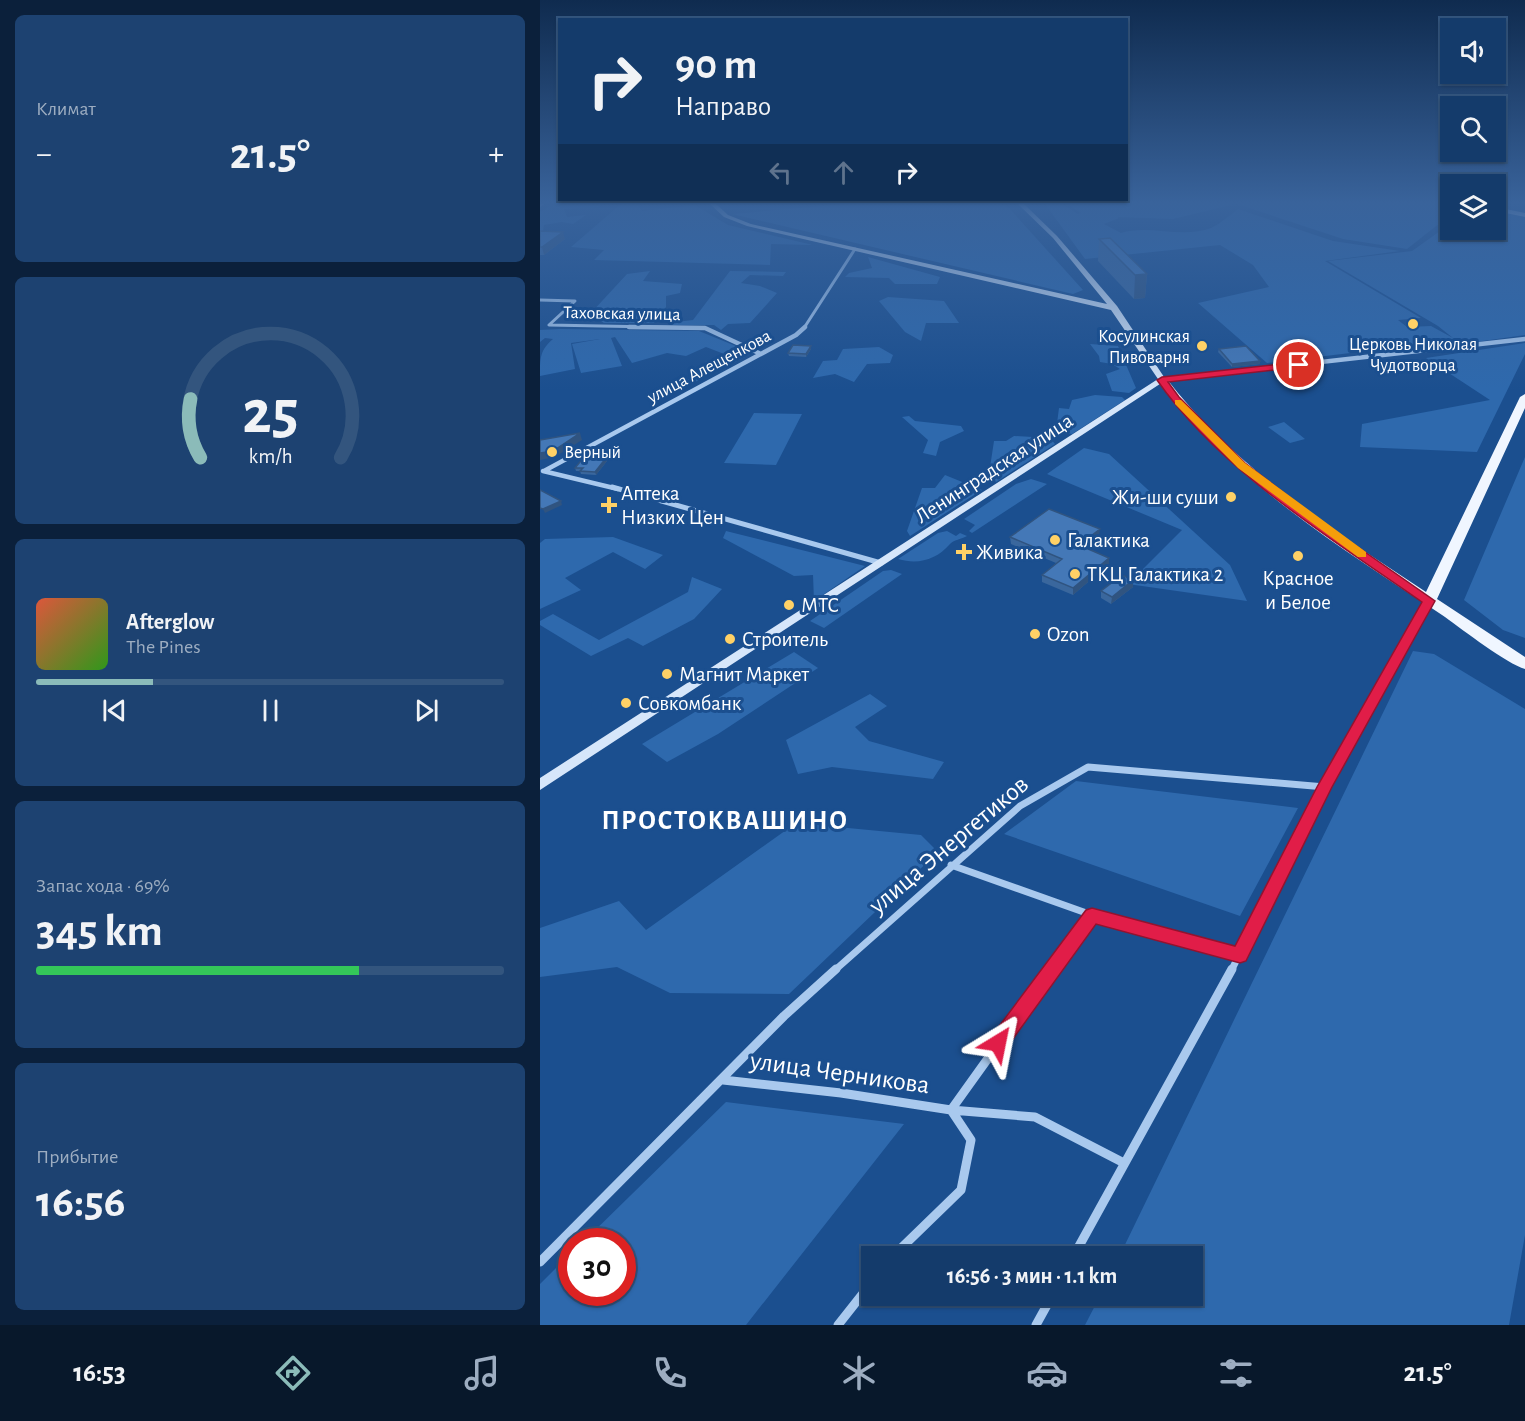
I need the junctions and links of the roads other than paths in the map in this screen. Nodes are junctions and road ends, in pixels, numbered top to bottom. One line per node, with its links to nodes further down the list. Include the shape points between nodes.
1 (844, 266): 7 (street, улица Алещенкова, via 805,327)
2 (929, 266): 5 (main road)
3 (1079, 266): 5 (main road)
4 (540, 300): 7 (street, Таховская улица, via 575,301 549,325 705,328)
5 (1114, 308): 8 (main road)
6 (1525, 339): 8 (street, Ленинградская улица)
7 (761, 354): 10 (street, улица Алещенкова)
8 (1162, 380): 11 (main road, Ленинградская улица); 12 (main road, via 1175,399 1241,465)
9 (1525, 397): 12 (main road)
10 (542, 471): 11 (street)
11 (882, 564): 14 (main road, Ленинградская улица)
12 (1429, 601): 13 (main road); 15 (street)
13 (1525, 664)
14 (540, 785)
15 (1324, 787): 16 (street, улица Энергетиков, via 1088,767 1020,806); 18 (street)
16 (951, 865): 17 (street); 19 (street, улица Энергетиков, via 784,1016)
17 (1092, 915): 18 (street); 20 (street, улица Черникова)
18 (1240, 955): 21 (street)
19 (723, 1080): 20 (street, улица Черникова); 24 (street, улица Энергетиков)
20 (951, 1110): 21 (street, улица Черникова, via 1035,1117); 22 (street, улица Черникова, via 971,1140 960,1190)
21 (1124, 1163): 23 (street)
22 (903, 1246)
23 (1079, 1246)
24 (540, 1262)
25 (861, 1296): 27 (street)
26 (1046, 1306): 28 (street)
27 (838, 1325)
28 (1036, 1325)

